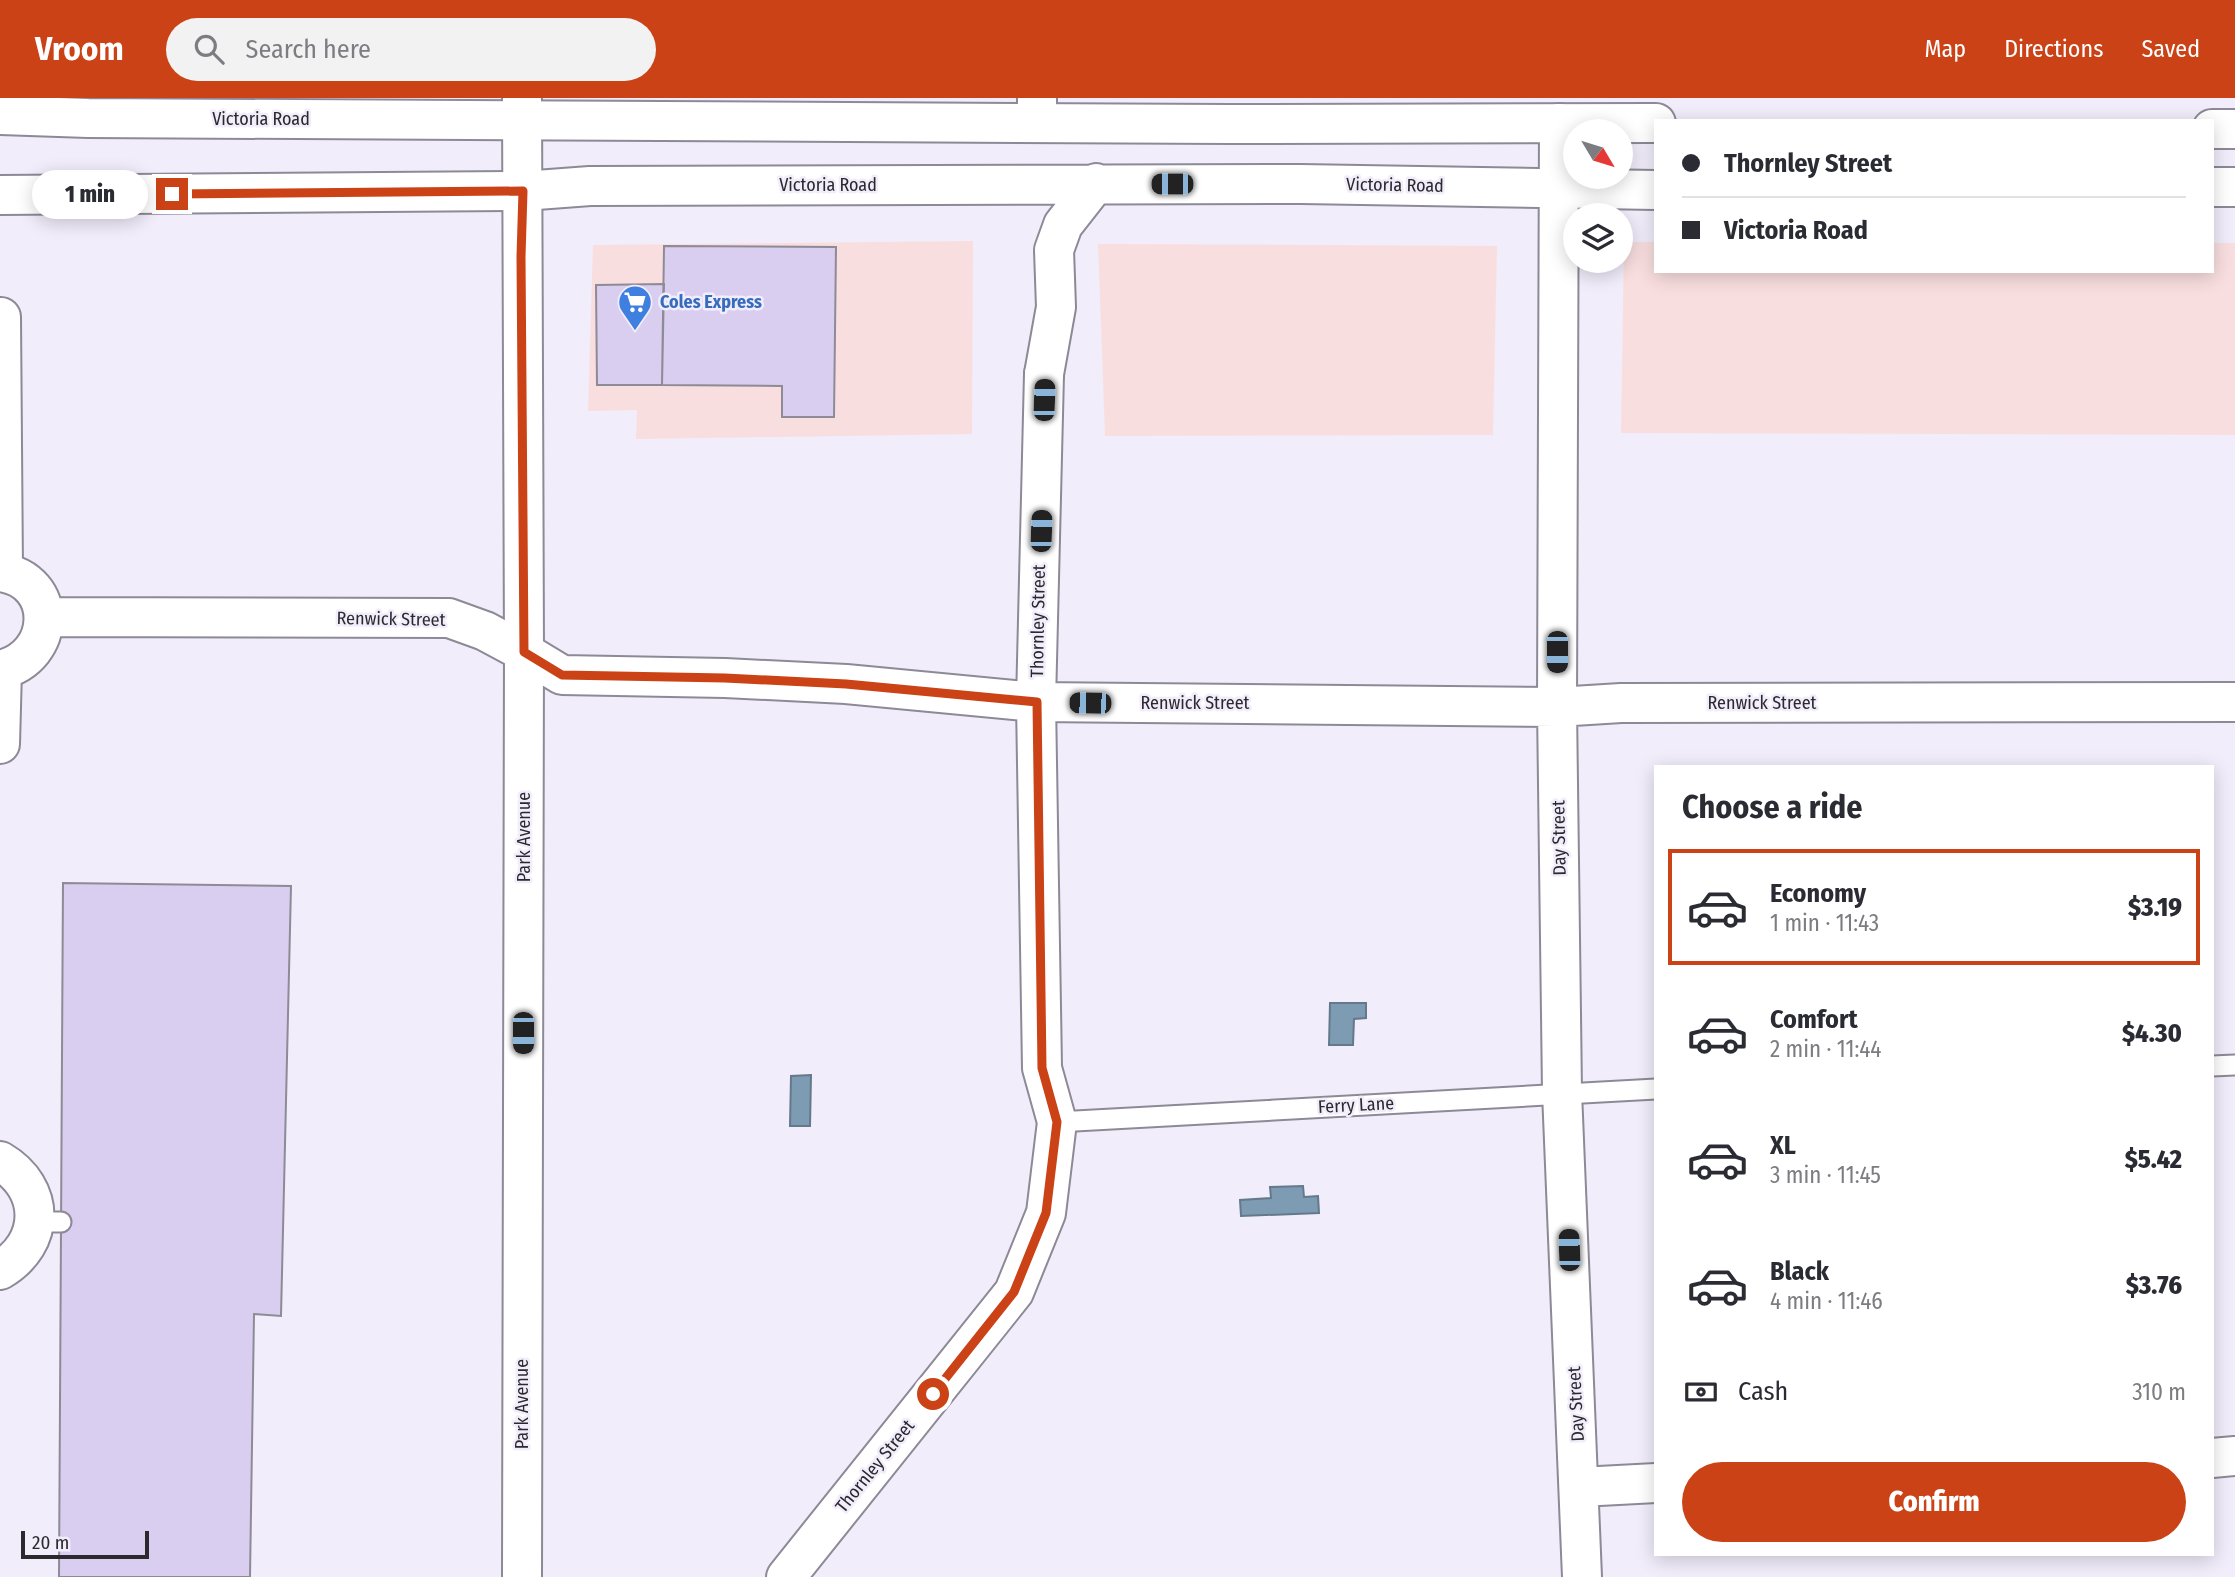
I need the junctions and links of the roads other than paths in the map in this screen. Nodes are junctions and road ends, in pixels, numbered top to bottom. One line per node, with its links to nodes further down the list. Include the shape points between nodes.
1 (522, 109): 2 (main road, Victoria Road); 4 (main road, Victoria Road, via 102,118); 13 (main road, Park Avenue)
2 (1037, 111): 3 (main road, Victoria Road)
3 (1559, 111): 5 (main road, Victoria Road); 11 (main road, Day Street)
4 (0, 114)
5 (1654, 123)
6 (2214, 129): 7 (main road)
7 (2235, 129)
8 (1096, 183): 11 (main road, Victoria Road); 13 (main road, Victoria Road, via 602,186); 20 (main road, Thornley Street, via 1063,225 1054,250 1056,307 1044,374)
9 (2214, 187): 10 (main road)
10 (2235, 187)
11 (1559, 188): 12 (main road, Victoria Road); 22 (main road, Day Street)
12 (1654, 190)
13 (523, 191): 14 (main road, Victoria Road); 18 (main road, Park Avenue)
14 (0, 195)
15 (1, 317): 16 (main road)
16 (2, 572): 17 (main road, via 27,582)
17 (44, 617): 18 (main road, Renwick Street, via 449,618); 19 (main road, via 38,645 16,665)
18 (524, 652): 20 (main road, Renwick Street, via 562,675 846,684); 35 (main road, Park Avenue)
19 (1, 670): 23 (main road)
20 (1037, 702): 22 (main road, Renwick Street); 28 (main road, Thornley Street, via 1042,1068)
21 (2235, 702): 22 (main road, Renwick Street, via 1621,703)
22 (1557, 707): 27 (main road, Day Street)
23 (0, 744)
24 (2235, 1065): 25 (lane)
25 (2214, 1066)
26 (1654, 1089): 27 (lane, Ferry Lane)
27 (1562, 1092): 28 (lane, Ferry Lane); 34 (main road, Day Street)
28 (1057, 1122): 36 (main road, Thornley Street, via 1046,1213 1014,1292)
29 (0, 1161): 30 (main road, via 27,1184 48,1222 18,1257)
30 (0, 1270)
31 (2235, 1457): 32 (main road)
32 (2214, 1458)
33 (1654, 1483): 34 (main road)
34 (1580, 1488): 37 (main road, Day Street)
35 (522, 1577)
36 (786, 1577)
37 (1582, 1577)

